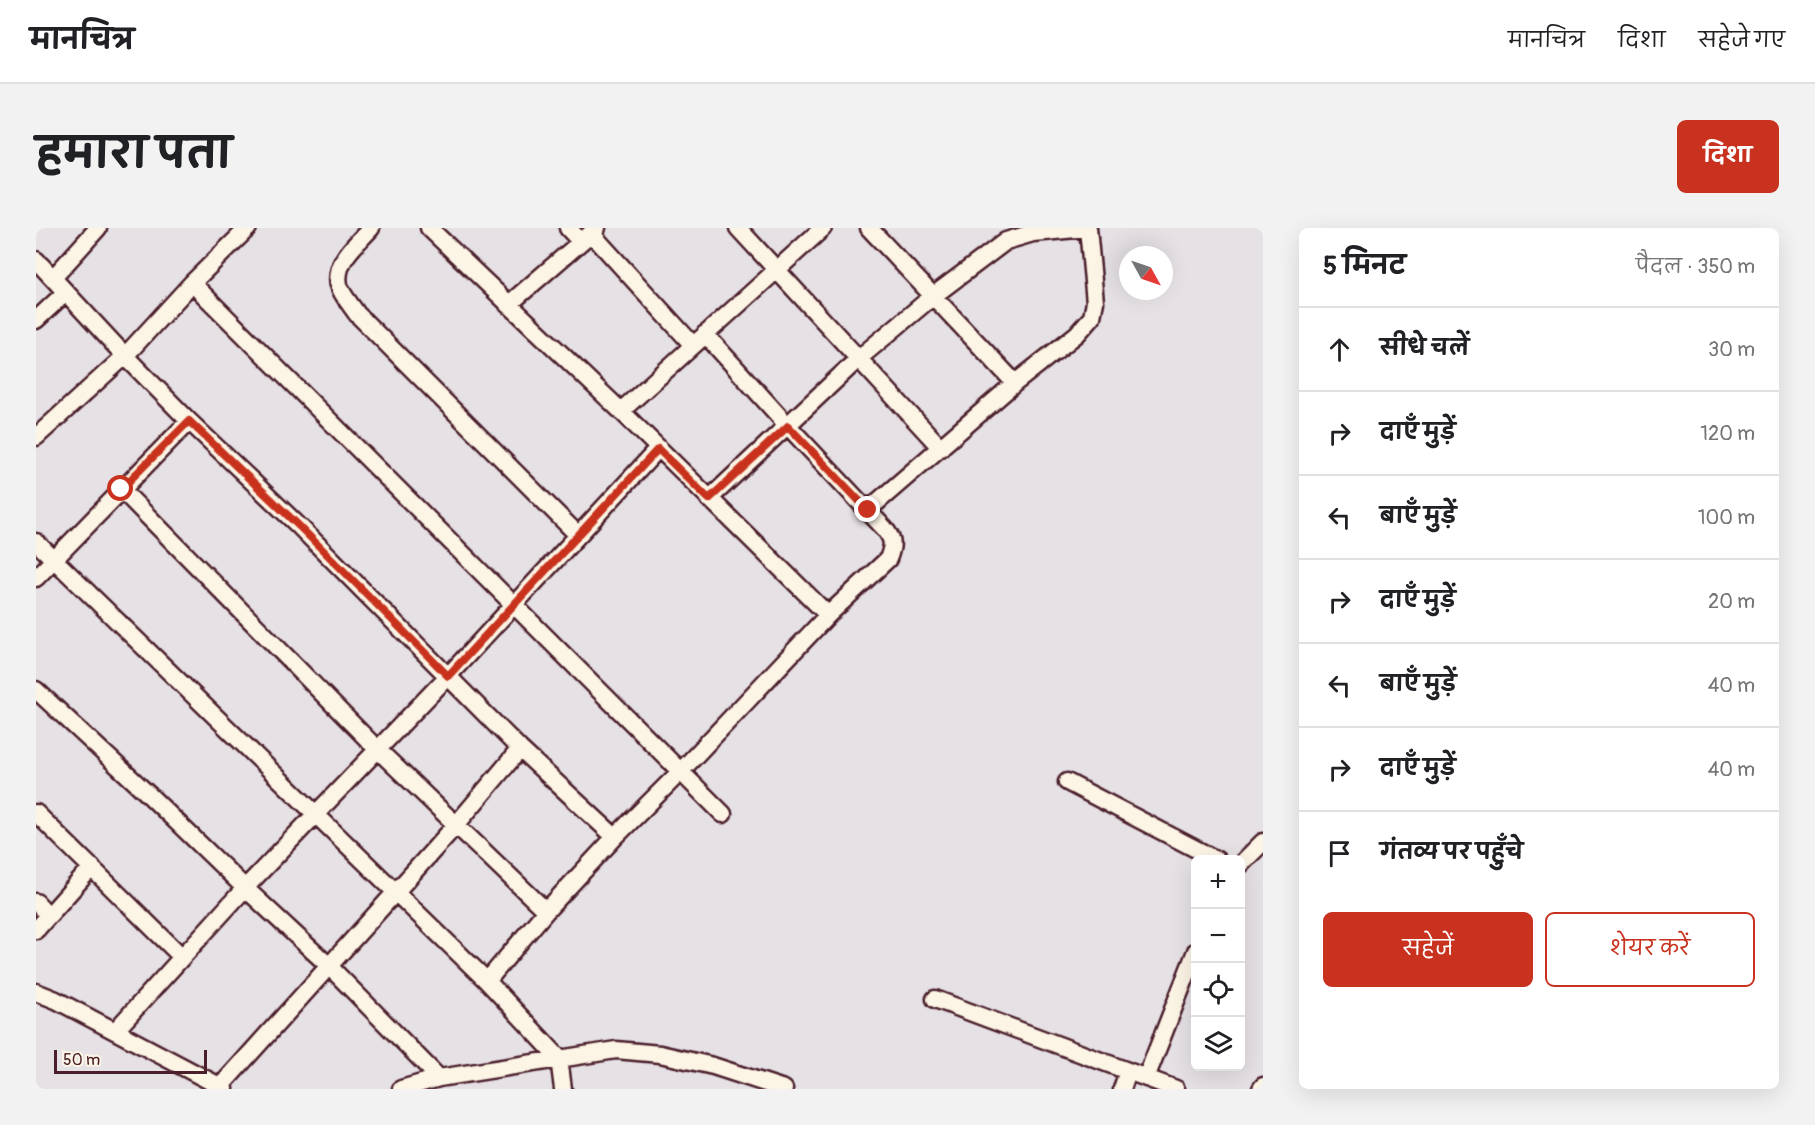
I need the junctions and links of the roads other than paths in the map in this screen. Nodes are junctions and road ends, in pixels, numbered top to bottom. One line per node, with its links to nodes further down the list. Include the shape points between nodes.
1 (98, 228): 13 (street)
2 (248, 228): 14 (street)
3 (371, 228): 32 (street, via 344,258 338,271 339,286 357,314)
4 (429, 228): 17 (street)
5 (568, 228): 10 (street)
6 (738, 228): 12 (street)
7 (823, 228): 12 (street)
8 (869, 228): 16 (street)
9 (1087, 228): 16 (street, via 1006,240); 22 (street, via 1095,302 1092,317 1077,334)
10 (589, 234): 17 (street); 19 (street)
11 (36, 260): 13 (street)
12 (776, 271): 19 (street); 21 (street)
13 (53, 278): 15 (street)
14 (192, 283): 20 (street); 36 (street)
15 (66, 292): 18 (street); 20 (street)
16 (933, 296): 21 (street); 22 (street)
17 (508, 305): 23 (street)
18 (36, 320)
19 (699, 339): 23 (street); 25 (street)
20 (125, 356): 24 (street); 26 (street)
21 (858, 359): 25 (street); 27 (street)
22 (1015, 383): 27 (street)
23 (621, 411): 28 (street)
24 (189, 421): 29 (street); 38 (street)
25 (788, 426): 30 (street); 31 (street)
26 (36, 437)
27 (940, 448): 31 (street)
28 (658, 449): 30 (street); 32 (street)
29 (121, 489): 34 (street); 41 (street)
30 (709, 499): 37 (street)
31 (868, 510): 37 (street, via 892,538 893,547 888,559)
32 (578, 535): 36 (street)
33 (36, 542): 34 (street)
34 (54, 560): 35 (street); 45 (street)
35 (36, 578)
36 (513, 603): 38 (street); 42 (street)
37 (828, 615): 42 (street)
38 (448, 676): 40 (street); 41 (street)
39 (36, 690): 53 (street)
40 (520, 749): 47 (street); 48 (street)
41 (378, 750): 45 (street); 47 (street)
42 (680, 772): 46 (street); 48 (street)
43 (1067, 782): 50 (street)
44 (36, 813): 52 (street)
45 (315, 814): 53 (street); 54 (street)
46 (723, 814)
47 (456, 825): 54 (street); 56 (street)
48 (615, 837): 56 (street)
49 (1263, 843): 51 (street)
50 (1207, 855)
51 (1245, 861)
52 (92, 867): 57 (street); 59 (street)
53 (244, 888): 59 (street); 61 (street)
54 (395, 894): 61 (street); 62 (street)
55 (36, 902): 57 (street)
56 (546, 911): 62 (street)
57 (48, 915): 58 (street)
58 (36, 930)
59 (182, 957): 65 (street)
60 (1191, 963): 69 (street)
61 (328, 965): 68 (street); 71 (street)
62 (487, 981): 66 (street)
63 (36, 992): 65 (street)
64 (935, 999): 67 (street)
65 (115, 1031): 71 (street)
66 (559, 1058): 68 (street); 70 (street, via 616,1050 660,1054 713,1066); 73 (street)
67 (1128, 1071): 69 (street); 75 (street)
68 (439, 1078): 72 (street)
69 (1146, 1078): 76 (street)
70 (764, 1087): 74 (street)
71 (223, 1088)
72 (401, 1089)
73 (563, 1089)
74 (784, 1089)
75 (1122, 1089)
76 (1176, 1089)

